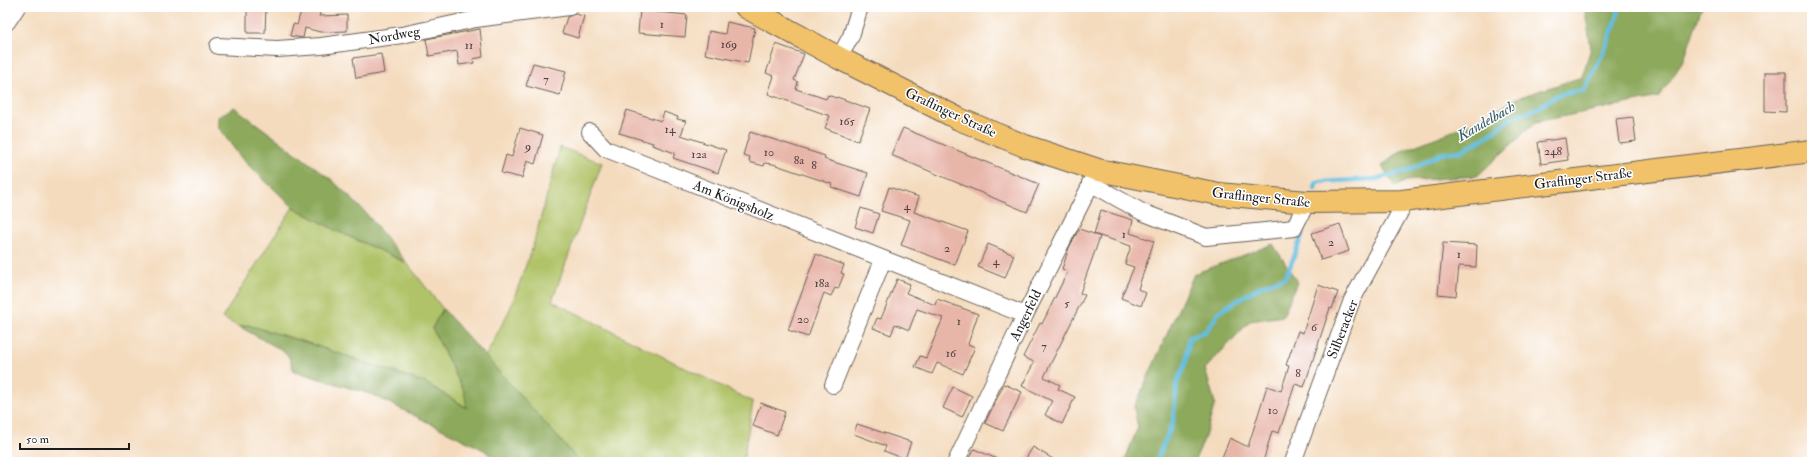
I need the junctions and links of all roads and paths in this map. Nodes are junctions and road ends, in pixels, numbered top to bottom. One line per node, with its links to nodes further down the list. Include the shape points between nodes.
1 (17, 7): 5 (street)
2 (569, 7): 6 (street, Nordweg, via 476,19 402,35 321,46 277,49)
3 (746, 7): 7 (main road, Graflinger Straße)
4 (860, 7): 7 (street, via 851,36)
5 (7, 22)
6 (218, 46)
7 (840, 58): 10 (main road, Graflinger Straße, via 959,119)
8 (590, 132): 13 (street, Am Königsholz, via 606,149)
9 (1812, 151): 11 (main road, Graflinger Straße)
10 (1094, 177): 12 (main road, Graflinger Straße, via 1219,194); 12 (street, via 1142,212 1206,237 1294,228); 14 (street, Angerfeld)
11 (1402, 200): 12 (main road, Graflinger Straße); 17 (street, Silberacker, via 1400,212 1352,300)
12 (1307, 202)
13 (883, 260): 14 (street, Am Königsholz); 15 (street)
14 (1025, 315): 16 (street, Angerfeld)
15 (833, 385)
16 (956, 462)
17 (1293, 462)

